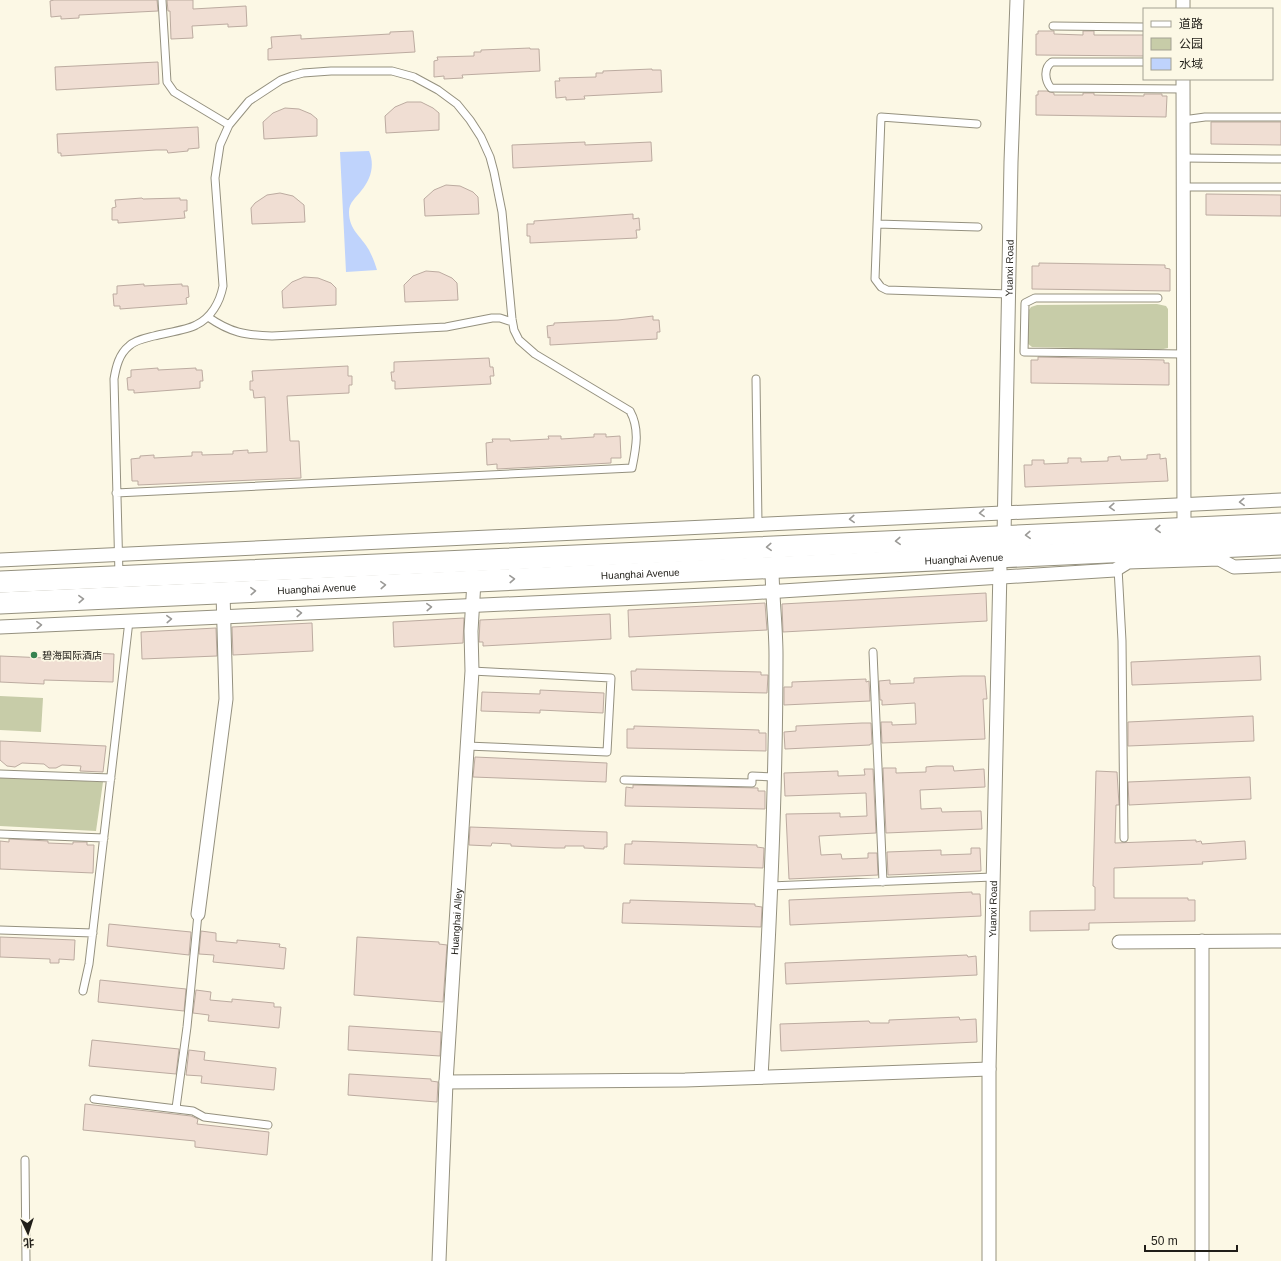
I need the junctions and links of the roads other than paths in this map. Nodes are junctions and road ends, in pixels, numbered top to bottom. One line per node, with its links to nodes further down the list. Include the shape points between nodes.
1 (162, 0): 10 (lane, via 168,82 174,92)
2 (1017, 0): 17 (street, Yuanxi Road)
3 (1053, 26): 4 (lane)
4 (1143, 27)
5 (1143, 62): 6 (lane, via 1052,62 1046,68 1047,84 1051,88)
6 (1183, 84): 8 (street)
7 (1281, 117): 8 (lane, via 1205,117)
8 (1183, 120): 11 (street)
9 (977, 124): 15 (lane, via 881,117)
10 (229, 125): 19 (lane, via 220,146 215,178 223,286 222,294); 20 (lane, via 249,101 281,80 303,73 392,71 414,77 438,90 457,104 470,120 490,157 502,212)
11 (1183, 158): 12 (lane); 13 (street)
12 (1281, 159)
13 (1184, 187): 14 (lane); 21 (street)
14 (1281, 187)
15 (877, 224): 16 (lane); 17 (lane, via 876,279 886,290)
16 (978, 227)
17 (1009, 294): 26 (street, Yuanxi Road)
18 (1158, 298): 21 (lane, via 1029,300 1025,303 1024,352)
19 (208, 317): 20 (lane, via 237,332 272,336 446,327 492,318); 23 (lane, via 196,326 135,342 128,346 120,357 114,379)
20 (512, 322): 23 (lane, via 519,340 535,354 630,411 636,425 637,440 632,468)
21 (1184, 354): 25 (street)
22 (756, 379): 27 (lane)
23 (116, 493): 32 (lane)
24 (1281, 500): 25 (street, one-way to 25)
25 (1184, 504): 26 (street, one-way to 26); 29 (street)
26 (1004, 512): 27 (street, one-way to 27); 30 (street, Yuanxi Road)
27 (758, 524): 32 (street)
28 (1281, 524): 29 (main road, Huanghai Avenue)
29 (1184, 528): 30 (main road, Huanghai Avenue, one-way to 30)
30 (1004, 536): 38 (main road, Huanghai Avenue, one-way to 38)
31 (1281, 544): 36 (main road, Huanghai Avenue)
32 (119, 554): 33 (street); 38 (lane)
33 (0, 560)
34 (1281, 565): 37 (street, via 1234,567 1219,559 1128,562)
35 (772, 567): 36 (main road, Huanghai Avenue); 39 (main road, Huanghai Avenue, one-way to 35); 41 (street)
36 (1000, 567): 37 (street, via 1115,570); 41 (street); 58 (street, Yuanxi Road)
37 (1118, 568): 57 (lane, via 1122,640)
38 (120, 577): 40 (main road, Huanghai Avenue)
39 (474, 581): 42 (main road, Huanghai Avenue, one-way to 39); 44 (street, Huanghai Alley)
40 (0, 582)
41 (772, 592): 44 (street); 52 (street, via 776,653)
42 (223, 593): 43 (main road, Huanghai Avenue, one-way to 42); 45 (street)
43 (0, 603)
44 (472, 605): 45 (street, one-way to 44); 49 (street, Huanghai Alley)
45 (224, 617): 46 (street, one-way to 45); 61 (street, via 226,699)
46 (129, 621): 47 (street, one-way to 46); 53 (lane)
47 (0, 627)
48 (873, 652): 59 (lane)
49 (472, 672): 50 (street, Huanghai Alley); 50 (lane, via 611,678 607,752)
50 (467, 746): 70 (street, Huanghai Alley)
51 (0, 774): 53 (lane)
52 (774, 777): 54 (lane, via 752,776 752,783); 60 (street)
53 (111, 778): 56 (lane)
54 (624, 780)
55 (0, 834): 56 (lane)
56 (104, 838): 63 (lane)
57 (1124, 838)
58 (993, 877): 59 (lane); 68 (street, Yuanxi Road)
59 (883, 882): 60 (lane)
60 (770, 886): 69 (street)
61 (198, 914): 72 (lane)
62 (0, 930): 63 (lane)
63 (93, 933): 67 (lane)
64 (1281, 940): 65 (street)
65 (1202, 941): 66 (street); 78 (street)
66 (1119, 942)
67 (83, 991)
68 (989, 1069): 69 (street); 77 (street, Yuanxi Road)
69 (761, 1077): 70 (street)
70 (446, 1082): 76 (street, Huanghai Alley)
71 (94, 1099): 72 (lane)
72 (176, 1108): 73 (lane, via 193,1111 204,1117)
73 (268, 1125)
74 (24, 1160): 75 (lane)
75 (26, 1261)
76 (439, 1261)
77 (989, 1261)
78 (1202, 1261)

